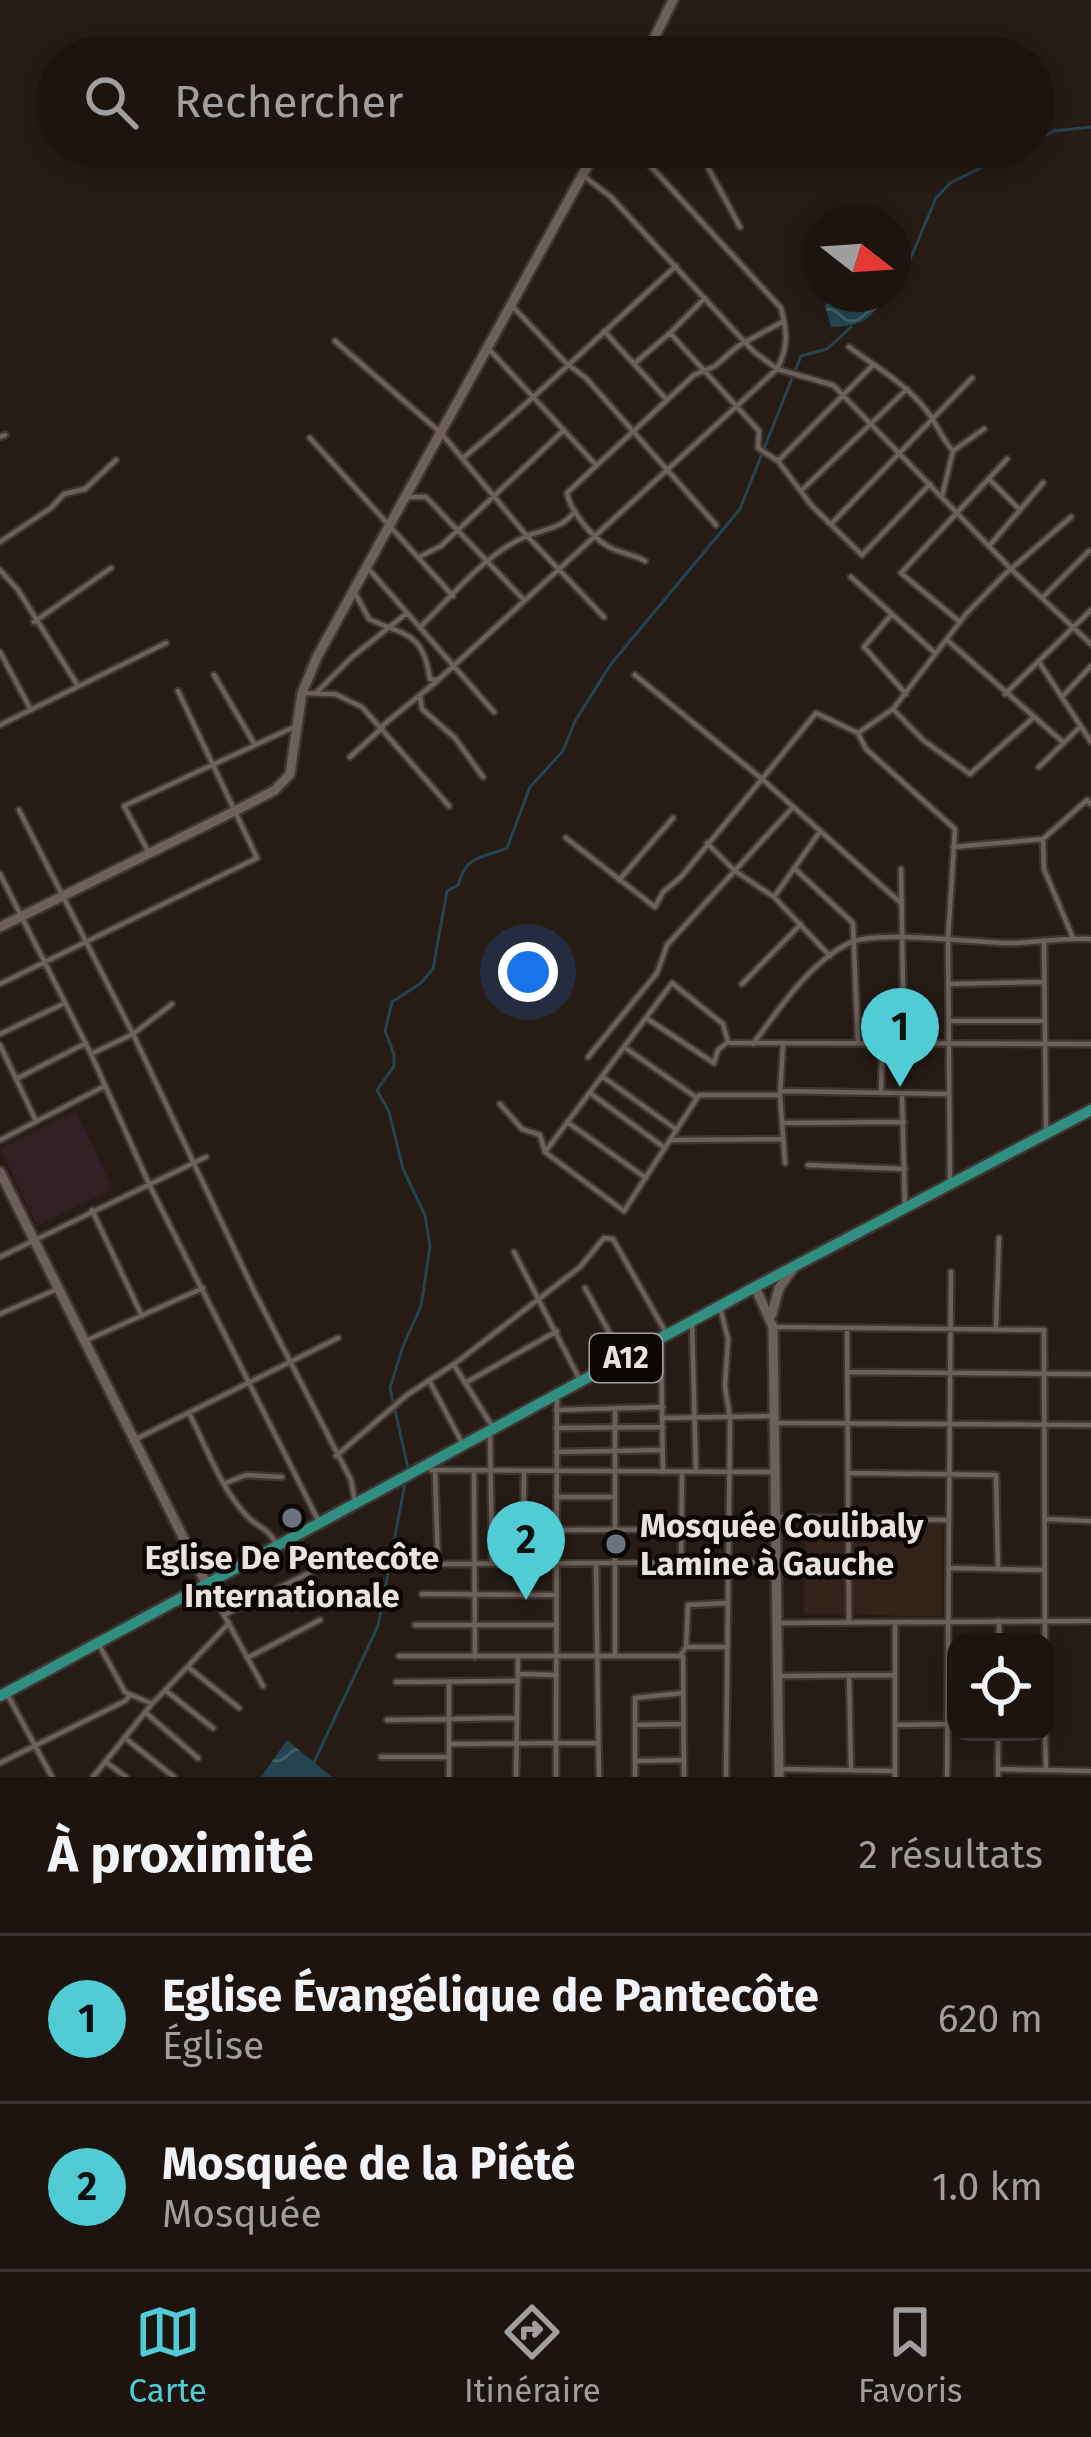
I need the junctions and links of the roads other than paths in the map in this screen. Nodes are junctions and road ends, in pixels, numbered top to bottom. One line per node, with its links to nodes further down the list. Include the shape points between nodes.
1 (673, 0): 2 (street)
2 (656, 36)
3 (586, 168): 6 (street)
4 (653, 168): 11 (street, via 758,279)
5 (708, 168): 7 (street)
6 (582, 175): 8 (street); 10 (street)
7 (740, 227)
8 (676, 266): 9 (street); 12 (street)
9 (705, 298): 13 (street); 15 (street)
10 (510, 304): 16 (street); 19 (street)
11 (784, 321): 15 (street); 21 (street, via 788,336)
12 (604, 331): 18 (street); 19 (street)
13 (670, 333): 18 (street); 22 (street)
14 (335, 341): 34 (street)
15 (747, 342): 21 (street); 22 (street)
16 (487, 347): 26 (street); 34 (street)
17 (849, 347): 20 (street)
18 (634, 363): 27 (street)
19 (566, 364): 26 (street); 33 (street)
20 (873, 365): 24 (street); 25 (street)
21 (777, 369): 25 (street); 28 (street)
22 (704, 370): 27 (street); 28 (street)
23 (972, 378): 29 (street)
24 (907, 389): 29 (street); 30 (street)
25 (843, 395): 30 (street); 41 (street)
26 (536, 398): 32 (street); 38 (street)
27 (667, 400): 33 (street)
28 (735, 404): 41 (street, via 759,431 758,448); 43 (street)
29 (932, 420): 36 (street); 37 (street)
30 (872, 424): 37 (street); 47 (street)
31 (985, 429): 36 (street)
32 (564, 430): 42 (street); 48 (street)
33 (632, 430): 42 (street); 43 (street)
34 (441, 433): 38 (street); 50 (street)
35 (310, 438): 56 (street)
36 (953, 451): 49 (street)
37 (900, 454): 46 (street); 55 (street)
38 (463, 458): 48 (street)
39 (1006, 459): 44 (street)
40 (116, 460): 61 (street)
41 (778, 461): 47 (street)
42 (595, 464): 52 (street, via 567,493)
43 (664, 469): 57 (street); 59 (street)
44 (988, 478): 51 (street); 53 (street)
45 (1042, 483): 51 (street)
46 (930, 484): 49 (street); 55 (street, via 862,555)
47 (801, 491): 55 (street)
48 (493, 494): 58 (street); 60 (street)
49 (942, 496): 53 (street)
50 (400, 505): 56 (street); 58 (street, via 426,497)
51 (1020, 510): 62 (street)
52 (575, 511): 59 (street); 60 (street, via 559,527)
53 (957, 512): 62 (street); 82 (street, via 902,573)
54 (1071, 517): 71 (street)
55 (832, 523)
56 (389, 525): 64 (street); 67 (street)
57 (716, 526)
58 (458, 529): 64 (street); 66 (street)
59 (595, 535): 65 (street); 68 (street)
60 (527, 536): 66 (street); 68 (street)
61 (0, 542)
62 (989, 546): 71 (street)
63 (1089, 551): 75 (street)
64 (420, 556): 74 (street)
65 (645, 561)
66 (488, 562): 74 (street); 76 (street)
67 (366, 566): 73 (street); 78 (street)
68 (559, 567): 76 (street); 80 (street)
69 (110, 568): 81 (street)
70 (0, 570): 81 (street)
71 (1012, 570): 75 (street); 82 (street)
72 (851, 577): 79 (street)
73 (353, 590): 83 (street, via 369,619); 100 (street)
74 (453, 596): 84 (street)
75 (1042, 598): 85 (street)
76 (524, 600): 92 (street)
77 (1091, 610): 85 (street)
78 (408, 613): 83 (street); 84 (street)
79 (892, 614): 90 (street); 101 (street, via 864,647)
80 (604, 617)
81 (34, 622): 97 (street)
82 (960, 622): 86 (street)
83 (391, 626): 96 (street, via 419,646 430,679); 99 (street)
84 (420, 627): 92 (street)
85 (1074, 628): 88 (street); 91 (street)
86 (947, 640): 90 (street); 102 (street)
87 (166, 643): 97 (street)
88 (1091, 644)
89 (0, 652): 106 (street)
90 (935, 653): 101 (street)
91 (1039, 662): 102 (street); 104 (street)
92 (453, 665): 96 (street); 107 (street)
93 (1091, 666): 104 (street)
94 (214, 675): 117 (street)
95 (635, 675): 122 (street)
96 (438, 680): 103 (street)
97 (78, 686): 106 (street)
98 (178, 692): 119 (street)
99 (317, 692): 100 (street); 112 (street, via 362,707)
100 (302, 693): 109 (street)
101 (906, 694): 105 (street)
102 (1005, 694): 108 (street)
103 (420, 696): 112 (street); 121 (street, via 422,709)
104 (1060, 698): 113 (street)
105 (893, 709): 108 (street, via 970,774); 114 (street)
106 (31, 710): 110 (street)
107 (494, 712)
108 (1033, 718): 116 (street)
109 (299, 724): 117 (street); 127 (street, via 290,774)
110 (0, 725)
111 (1091, 725): 113 (street)
112 (382, 727): 118 (street); 124 (street)
113 (1081, 731): 115 (street); 116 (street)
114 (858, 734): 122 (street, via 816,712); 133 (street, via 955,829)
115 (1091, 742)
116 (1064, 743): 120 (street)
117 (255, 746): 119 (street)
118 (350, 757)
119 (214, 765): 127 (street); 134 (street, via 124,806)
120 (1040, 767)
121 (483, 777)
122 (762, 779): 125 (street); 132 (street)
123 (1091, 804): 131 (street)
124 (449, 806)
125 (792, 808): 129 (street); 137 (street)
126 (20, 810): 140 (street)
127 (236, 811): 134 (street); 152 (street, via 257,858)
128 (673, 818): 139 (street)
129 (820, 831): 135 (street); 142 (street)
130 (566, 838): 139 (street)
131 (1043, 839): 133 (street); 146 (street, via 1044,869)
132 (707, 843): 137 (street); 139 (street, via 655,907)
133 (951, 847): 148 (street)
134 (149, 854): 140 (street)
135 (794, 868): 141 (street); 150 (street, via 853,923)
136 (901, 869): 142 (street)
137 (735, 871): 141 (street); 179 (street, via 667,945 657,974)
138 (0, 874): 143 (street)
139 (619, 880)
140 (63, 896): 143 (street); 152 (street)
141 (774, 897): 144 (street)
142 (902, 904): 147 (street)
143 (19, 918): 145 (street); 154 (street)
144 (801, 924): 153 (street); 156 (street)
145 (0, 927)
146 (1072, 938): 149 (street); 151 (street)
147 (903, 939): 148 (street); 150 (street); 176 (street)
148 (948, 939): 151 (street); 158 (street)
149 (1091, 939)
150 (853, 940): 153 (street); 170 (street)
151 (1044, 940): 155 (street)
152 (87, 944): 154 (street); 165 (street)
153 (830, 956): 168 (street)
154 (45, 964): 157 (street); 159 (street)
155 (1043, 982): 158 (street); 163 (street)
156 (742, 983)
157 (0, 984)
158 (948, 984): 162 (street)
159 (65, 1004): 164 (street); 167 (street)
160 (172, 1004): 165 (street)
161 (646, 1018): 166 (street, via 713,1063); 166 (street, via 672,983 723,1024); 177 (street)
162 (949, 1021): 163 (street); 175 (street)
163 (1043, 1021): 171 (street)
164 (0, 1034)
165 (134, 1034): 178 (street); 203 (street)
166 (728, 1042): 168 (street)
167 (86, 1043): 178 (street); 181 (street)
168 (753, 1044): 169 (street)
169 (782, 1044): 170 (street); 184 (street)
170 (858, 1044): 174 (street)
171 (1043, 1044): 172 (street); 175 (street); 196 (street)
172 (1091, 1044)
173 (0, 1045): 181 (street)
174 (882, 1045): 176 (street); 185 (street)
175 (949, 1045): 176 (street); 187 (street)
176 (904, 1046)
177 (624, 1047): 180 (street); 188 (street)
178 (91, 1054): 182 (street)
179 (588, 1058)
180 (602, 1076): 183 (street); 195 (street)
181 (16, 1079): 191 (street)
182 (105, 1086): 191 (street); 209 (street)
183 (590, 1093): 192 (street); 200 (street)
184 (780, 1093): 185 (street); 188 (street); 194 (street)
185 (881, 1093): 186 (street)
186 (902, 1094): 187 (street); 193 (street)
187 (949, 1094): 210 (street)
188 (697, 1098): 195 (street)
189 (500, 1104): 201 (street, via 522,1129 540,1135)
190 (1091, 1110): 196 (main road, A12)
191 (36, 1121): 198 (street)
192 (568, 1122): 201 (street); 208 (street)
193 (904, 1122): 194 (street); 206 (street)
194 (782, 1123): 197 (street)
195 (676, 1130): 199 (street)
196 (1046, 1132): 210 (main road, A12)
197 (783, 1139): 199 (street); 204 (street)
198 (0, 1140)
199 (670, 1140): 200 (street)
200 (665, 1148): 208 (street)
201 (544, 1152): 208 (street, via 624,1211)
202 (206, 1157): 203 (street)
203 (194, 1163): 209 (street); 237 (street)
204 (785, 1163)
205 (808, 1166): 206 (street)
206 (904, 1169): 211 (street)
207 (0, 1172): 214 (street)
208 (646, 1178)
209 (149, 1184): 212 (street); 220 (street)
210 (950, 1185): 211 (main road, A12)
211 (905, 1209): 217 (main road, A12)
212 (92, 1210): 214 (street); 226 (street)
213 (999, 1238): 230 (street)
214 (34, 1241): 216 (street); 222 (street)
215 (514, 1252): 223 (street)
216 (0, 1257)
217 (795, 1266): 219 (main road, A12); 228 (street, via 779,1288)
218 (951, 1272): 229 (street)
219 (755, 1287): 224 (main road, A12); 228 (street)
220 (203, 1288): 226 (street); 245 (street)
221 (585, 1288): 236 (street)
222 (57, 1289): 225 (street); 235 (street)
223 (538, 1298): 232 (street); 233 (street, via 609,1236); 238 (street)
224 (719, 1306): 227 (main road, A12); 254 (street)
225 (0, 1314)
226 (142, 1316): 235 (street)
227 (692, 1322): 233 (main road, A12); 253 (street)
228 (772, 1323): 231 (street); 255 (street)
229 (951, 1326): 230 (street); 231 (street); 240 (street)
230 (996, 1327): 241 (street, via 1044,1330)
231 (847, 1328): 239 (street)
232 (557, 1331): 244 (street); 246 (street)
233 (664, 1337): 236 (main road, A12); 248 (street)
234 (338, 1338): 237 (street)
235 (86, 1342): 264 (street)
236 (624, 1359): 244 (main road, A12)
237 (290, 1362): 245 (street); 269 (street)
238 (454, 1365): 243 (street); 246 (street)
239 (849, 1372): 240 (street); 257 (street)
240 (951, 1373): 241 (street); 258 (street)
241 (1044, 1373): 242 (street); 256 (street)
242 (1091, 1374)
243 (429, 1380): 265 (street); 269 (street)
244 (581, 1381): 247 (main road, A12)
245 (248, 1383): 251 (street); 294 (street)
246 (465, 1383): 263 (street)
247 (557, 1394): 250 (street); 263 (main road, A12)
248 (663, 1407): 249 (street); 252 (street)
249 (614, 1409): 250 (street); 262 (street)
250 (556, 1410): 261 (street)
251 (189, 1413): 264 (street); 285 (street)
252 (663, 1418): 253 (street); 260 (street)
253 (696, 1418): 254 (street); 279 (street)
254 (730, 1419): 255 (street); 280 (street)
255 (774, 1419): 257 (street); 281 (street)
256 (1045, 1423): 258 (street); 259 (street); 291 (street)
257 (849, 1424): 258 (street); 282 (street)
258 (949, 1424): 283 (street)
259 (1091, 1425)
260 (663, 1427): 262 (street); 266 (street)
261 (556, 1428): 262 (street); 267 (street)
262 (614, 1428): 268 (street)
263 (492, 1431): 265 (main road, A12); 273 (street)
264 (134, 1440): 314 (street)
265 (464, 1446): 270 (main road, A12)
266 (663, 1450): 268 (street); 277 (street)
267 (556, 1452): 268 (street); 275 (street)
268 (615, 1452): 276 (street)
269 (336, 1456): 288 (street)
270 (420, 1469): 271 (street); 288 (main road, A12)
271 (434, 1470): 272 (street); 303 (street, via 438,1564)
272 (474, 1471): 273 (street); 303 (street)
273 (491, 1471): 274 (street); 304 (street)
274 (524, 1471): 275 (street); 305 (street)
275 (556, 1472): 276 (street); 286 (street)
276 (615, 1472): 277 (street); 287 (street)
277 (663, 1472): 278 (street)
278 (682, 1472): 279 (street); 295 (street)
279 (696, 1472): 280 (street)
280 (728, 1472): 281 (street); 296 (street)
281 (776, 1472): 289 (street)
282 (850, 1473): 283 (street); 290 (street)
283 (948, 1476): 292 (street); 312 (street, via 996,1475)
284 (282, 1477): 285 (street)
285 (226, 1483): 299 (street)
286 (556, 1497): 287 (street); 297 (street)
287 (615, 1497): 298 (street)
288 (355, 1502): 294 (main road, A12)
289 (776, 1517): 290 (street); 309 (street)
290 (849, 1518): 292 (street); 301 (street)
291 (1045, 1519): 293 (street); 313 (street)
292 (947, 1520): 310 (street)
293 (1091, 1521)
294 (319, 1522): 299 (main road, A12)
295 (681, 1529): 296 (street); 298 (street); 302 (street)
296 (728, 1529): 300 (street)
297 (555, 1530): 298 (street); 306 (street)
298 (615, 1530): 308 (street)
299 (277, 1545): 314 (main road, A12)
300 (728, 1562): 302 (street); 309 (street); 318 (street)
301 (849, 1562): 309 (street); 327 (street)
302 (680, 1563): 308 (street)
303 (475, 1564): 304 (street); 316 (street)
304 (492, 1564): 305 (street)
305 (523, 1564): 306 (street)
306 (555, 1564): 307 (street); 317 (street)
307 (596, 1564): 308 (street); 339 (street)
308 (615, 1564): 340 (street)
309 (776, 1565): 326 (street)
310 (947, 1568): 312 (street); 329 (street)
311 (317, 1569): 320 (street)
312 (998, 1569): 313 (street)
313 (1044, 1570): 323 (street)
314 (206, 1583): 319 (main road, A12); 320 (street)
315 (422, 1594): 316 (street)
316 (475, 1595): 317 (street); 332 (street)
317 (556, 1595): 331 (street)
318 (727, 1603): 337 (street); 338 (street, via 688,1605)
319 (162, 1607): 336 (main road, A12); 356 (main road, A12)
320 (224, 1615): 325 (street)
321 (320, 1620): 345 (street)
322 (999, 1621): 323 (street); 329 (street); 334 (street)
323 (1045, 1621): 324 (street); 335 (street)
324 (1091, 1621)
325 (229, 1623): 345 (street); 346 (street)
326 (777, 1623): 327 (street); 349 (street)
327 (849, 1623): 328 (street)
328 (895, 1623): 329 (street); 348 (street)
329 (947, 1623): 333 (street)
330 (415, 1625): 332 (street)
331 (556, 1625): 332 (street); 343 (street)
332 (475, 1626): 344 (street)
333 (947, 1633)
334 (998, 1633)
335 (1045, 1633)
336 (98, 1642): 356 (main road, A12); 358 (street)
337 (727, 1647): 338 (street); 403 (street)
338 (684, 1651): 340 (street); 357 (street)
339 (597, 1655): 340 (street); 343 (street); 375 (street)
340 (615, 1655)
341 (400, 1656): 344 (street)
342 (518, 1656): 343 (street); 344 (street); 351 (street)
343 (557, 1656): 347 (street)
344 (475, 1657)
345 (247, 1658): 354 (street)
346 (188, 1667): 355 (street); 360 (street)
347 (557, 1675): 351 (street); 374 (street)
348 (895, 1675): 350 (street); 368 (street)
349 (778, 1676): 350 (street); 389 (street)
350 (849, 1676): 386 (street)
351 (518, 1677): 353 (street); 362 (street)
352 (396, 1682): 353 (street)
353 (449, 1683): 363 (street)
354 (263, 1686)
355 (165, 1690): 359 (street); 369 (street)
356 (3, 1692): 376 (street)
357 (683, 1693): 365 (street); 367 (street, via 637,1696)
358 (130, 1695): 359 (street); 376 (street)
359 (151, 1705): 361 (street)
360 (239, 1708)
361 (145, 1712): 370 (street); 381 (street)
362 (517, 1718): 363 (street); 378 (street)
363 (449, 1719): 364 (street); 377 (street)
364 (387, 1720)
365 (684, 1724): 367 (street); 383 (street)
366 (947, 1724): 368 (street)
367 (635, 1725): 382 (street)
368 (895, 1725): 392 (street)
369 (212, 1728)
370 (125, 1738): 384 (street); 396 (street)
371 (947, 1741): 404 (street)
372 (998, 1741): 391 (street)
373 (1045, 1741): 387 (street)
374 (557, 1743): 375 (street); 378 (street); 399 (street)
375 (598, 1743): 400 (street)
376 (36, 1744): 385 (street); 393 (street)
377 (449, 1744): 378 (street); 380 (street)
378 (516, 1744): 398 (street)
379 (381, 1757): 380 (street)
380 (449, 1757): 397 (street)
381 (198, 1758)
382 (635, 1760): 383 (street); 401 (street)
383 (684, 1760): 402 (street)
384 (106, 1762): 394 (street); 395 (street)
385 (0, 1763)
386 (851, 1770): 390 (street); 392 (street)
387 (1046, 1770): 388 (street); 391 (street)
388 (1091, 1772)
389 (779, 1773): 390 (street)
390 (801, 1773)
391 (998, 1773)
392 (895, 1774)
393 (52, 1777)
394 (93, 1777)
395 (126, 1777)
396 (174, 1777)
397 (449, 1777)
398 (516, 1777)
399 (556, 1777)
400 (599, 1777)
401 (635, 1777)
402 (684, 1777)
403 (726, 1777)
404 (947, 1777)

